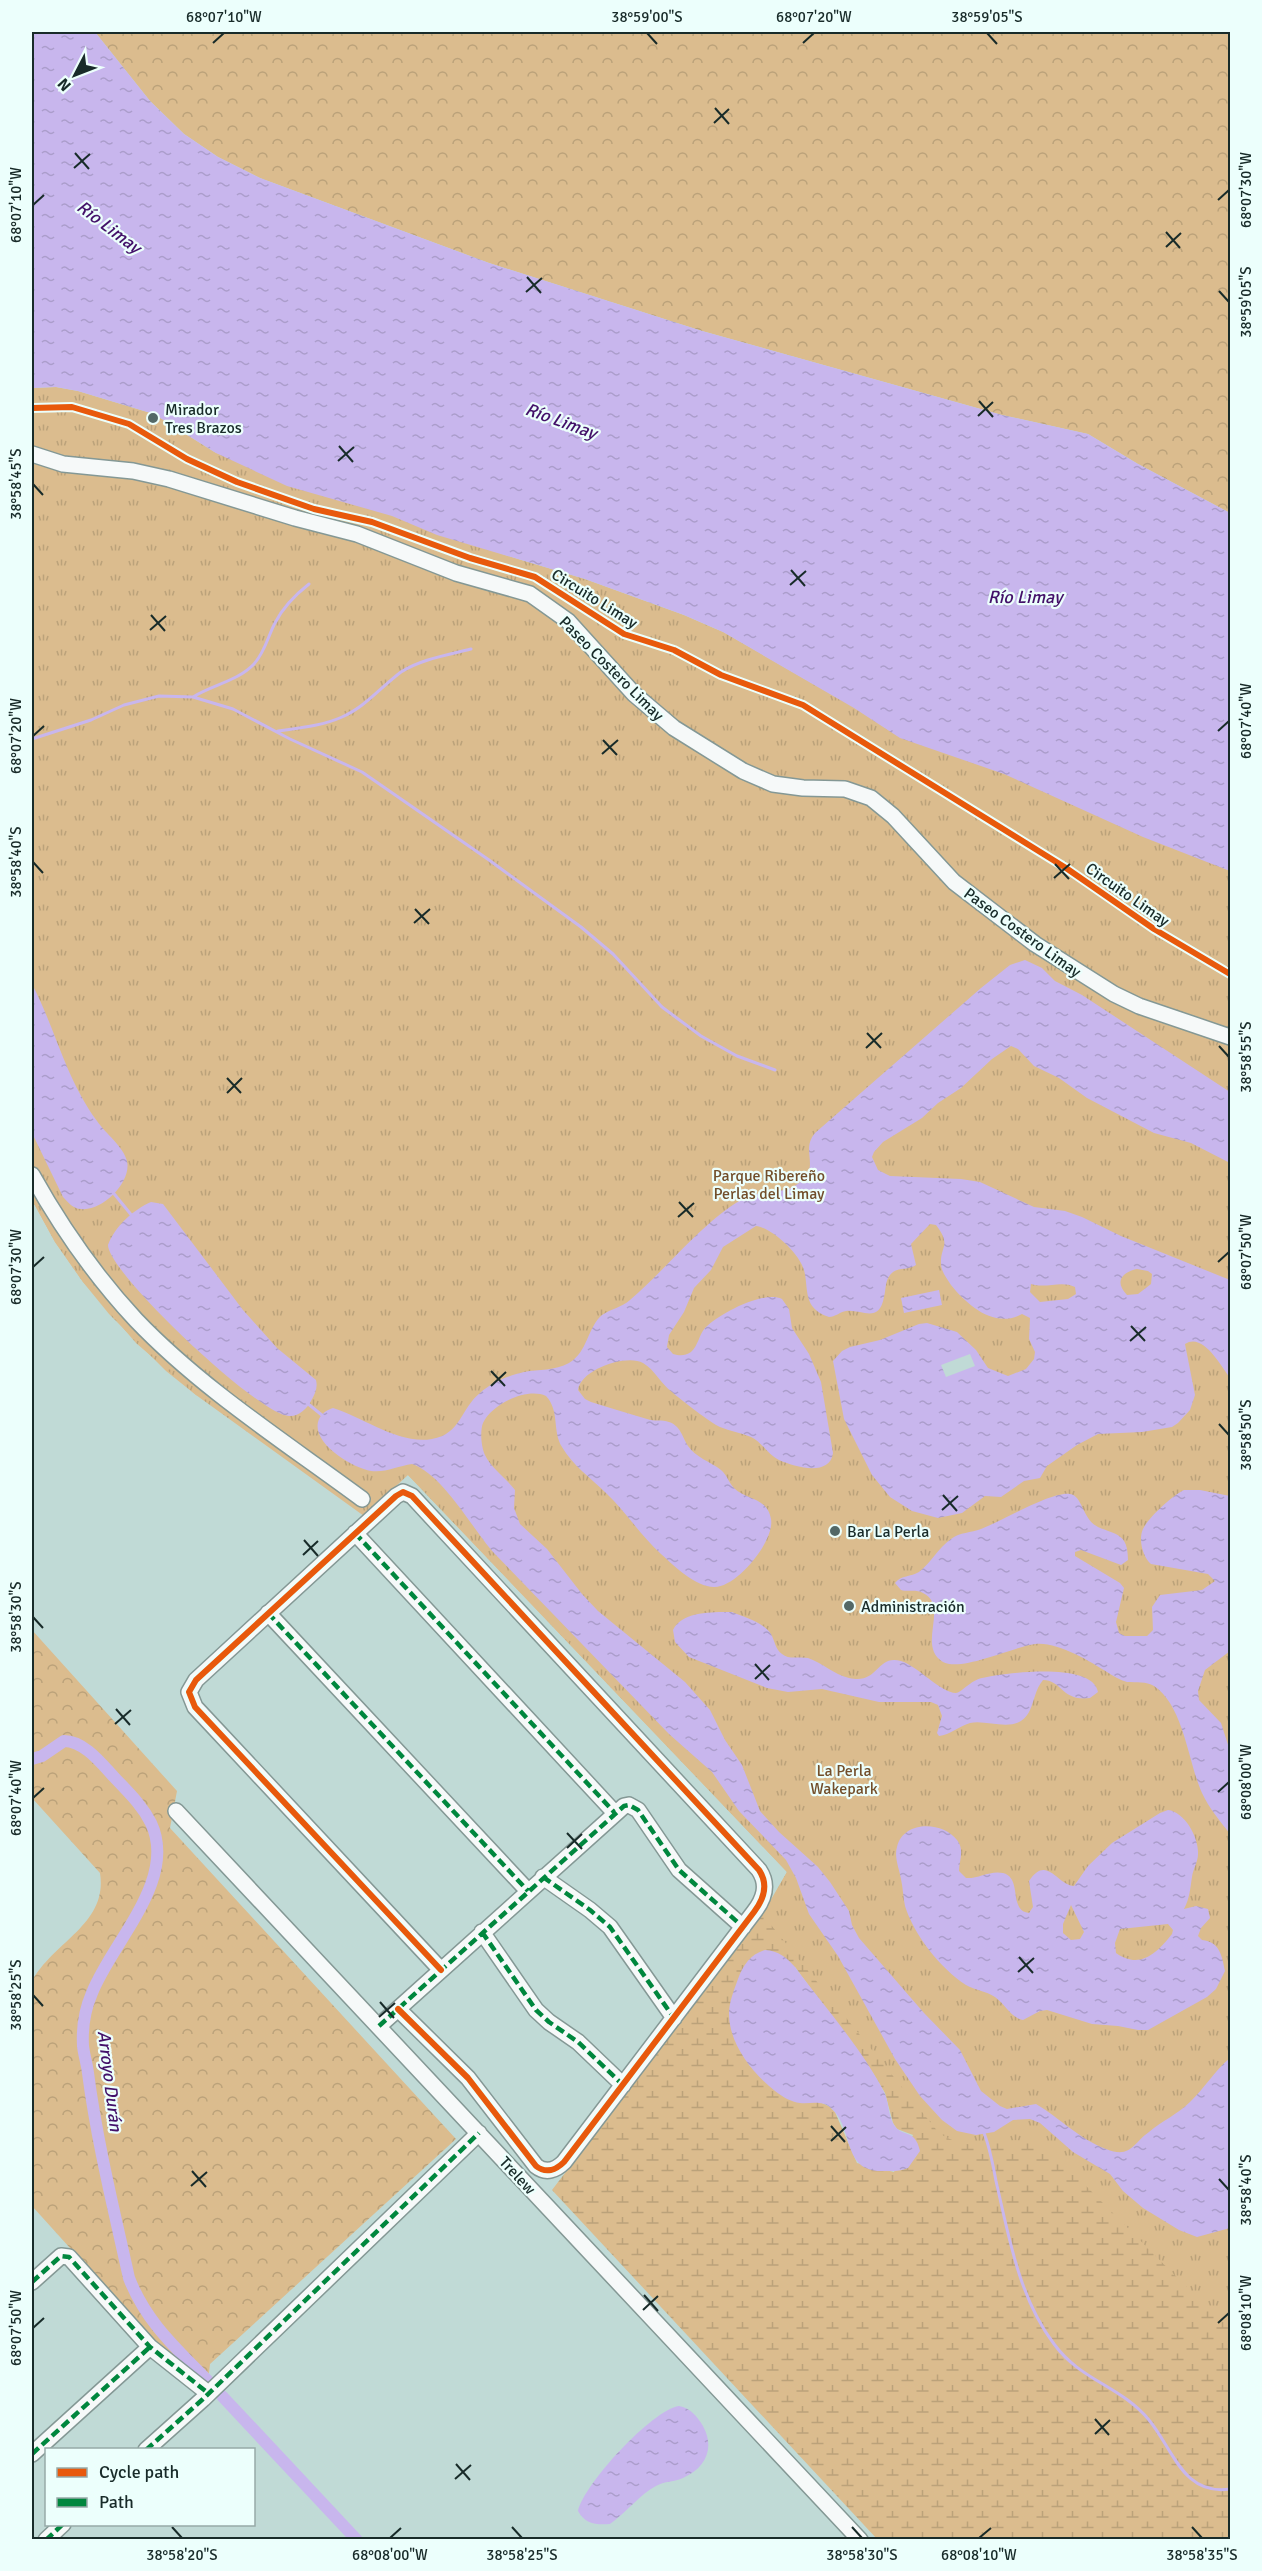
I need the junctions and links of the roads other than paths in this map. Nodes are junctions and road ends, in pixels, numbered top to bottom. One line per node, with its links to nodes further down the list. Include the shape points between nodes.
1 (32, 454): 2 (street, Paseo Costero Limay, via 63,464 133,471 186,484 357,534 447,570 530,594 568,621 634,694 674,728 743,771 773,784 845,789 871,798 954,882 1035,944 1139,1006)
2 (1230, 1037)
3 (32, 1175): 4 (street, via 64,1229 137,1321 198,1376)
4 (362, 1499)
5 (356, 1533): 6 (street); 8 (street); 11 (street, via 399,1494 410,1494 759,1870 765,1891)
6 (268, 1614): 10 (street); 13 (street, via 192,1684 189,1697)
7 (176, 1811): 16 (street, Trelew)
8 (614, 1812): 9 (street); 11 (street, via 629,1805 638,1810 679,1870)
9 (543, 1877): 10 (street); 15 (street, via 610,1927)
10 (528, 1891): 12 (street)
11 (743, 1927): 15 (street)
12 (482, 1932): 13 (street); 17 (street, via 536,2010 578,2042)
13 (441, 1970): 14 (street)
14 (398, 2009): 16 (street); 17 (street, via 468,2079 540,2169 560,2166)
15 (674, 2018): 17 (street)
16 (379, 2026): 18 (street, Trelew)
17 (623, 2085)
18 (478, 2133): 21 (street); 26 (street, Trelew)
19 (32, 2282): 20 (street, via 61,2256 69,2257)
20 (150, 2347): 21 (street); 23 (street)
21 (208, 2393): 22 (street)
22 (148, 2448)
23 (32, 2454)
24 (61, 2526): 25 (street)
25 (46, 2540)
26 (860, 2540)

